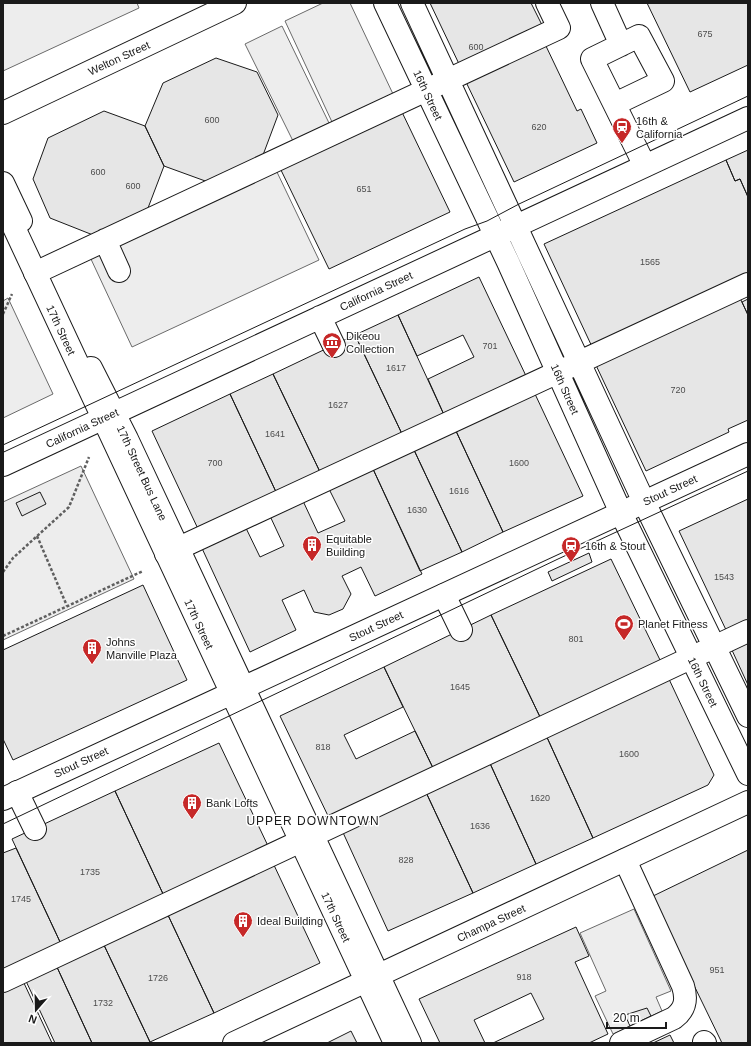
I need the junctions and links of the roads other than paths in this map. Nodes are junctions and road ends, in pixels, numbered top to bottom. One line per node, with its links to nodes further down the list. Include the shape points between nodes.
1 (235, 3): 10 (street, Welton Street)
2 (385, 3): 8 (street, 16th Street)
3 (412, 3): 7 (street)
4 (547, 3): 7 (street, via 558,28)
5 (602, 3): 6 (street)
6 (621, 44): 9 (street, via 592,59); 9 (street, via 639,36 663,81)
7 (448, 79): 8 (street); 15 (street)
8 (425, 89): 16 (street, 16th Street); 17 (street)
9 (614, 104): 12 (street)
10 (3, 113)
11 (748, 118): 12 (street, California Street)
12 (645, 166): 15 (street, California Street)
13 (3, 183): 18 (street)
14 (3, 204): 18 (street, 17th Street)
15 (516, 225): 16 (street, California Street); 23 (street)
16 (495, 236): 21 (street, California Street); 24 (street, 16th Street)
17 (105, 240): 18 (street); 19 (street)
18 (40, 271): 25 (street, 17th Street)
19 (120, 271)
20 (748, 284): 23 (street)
21 (320, 317): 22 (street); 25 (street, California Street)
22 (334, 346)
23 (579, 362): 24 (street); 28 (street)
24 (557, 373): 29 (street, 16th Street); 30 (street)
25 (108, 415): 27 (street, California Street); 30 (street, 17th Street)
26 (748, 454): 28 (street, Stout Street)
27 (3, 464)
28 (644, 502): 29 (street, Stout Street); 34 (street)
29 (622, 513): 31 (street, Stout Street); 35 (street, 16th Street)
30 (172, 552): 36 (street, 17th Street)
31 (444, 595): 32 (street); 36 (street, Stout Street)
32 (461, 630)
33 (748, 631): 34 (street)
34 (714, 647): 35 (street); 37 (street)
35 (691, 657): 38 (street, 16th Street); 42 (street)
36 (237, 690): 39 (street, Stout Street); 42 (street, 17th Street); 42 (street, 17th Street, via 258,720)
37 (748, 716)
38 (748, 774)
39 (10, 796): 41 (street)
40 (748, 802): 43 (street, Champa Street)
41 (35, 829)
42 (306, 839): 44 (street, 17th Street); 45 (street)
43 (625, 860): 44 (street, Champa Street); 49 (street, via 683,986 686,1000 680,1014 674,1018)
44 (372, 979): 46 (street, Champa Street); 47 (street, 17th Street); 48 (street, 17th Street)
45 (3, 981)
46 (234, 1043)
47 (395, 1043)
48 (410, 1043)
49 (621, 1043)

